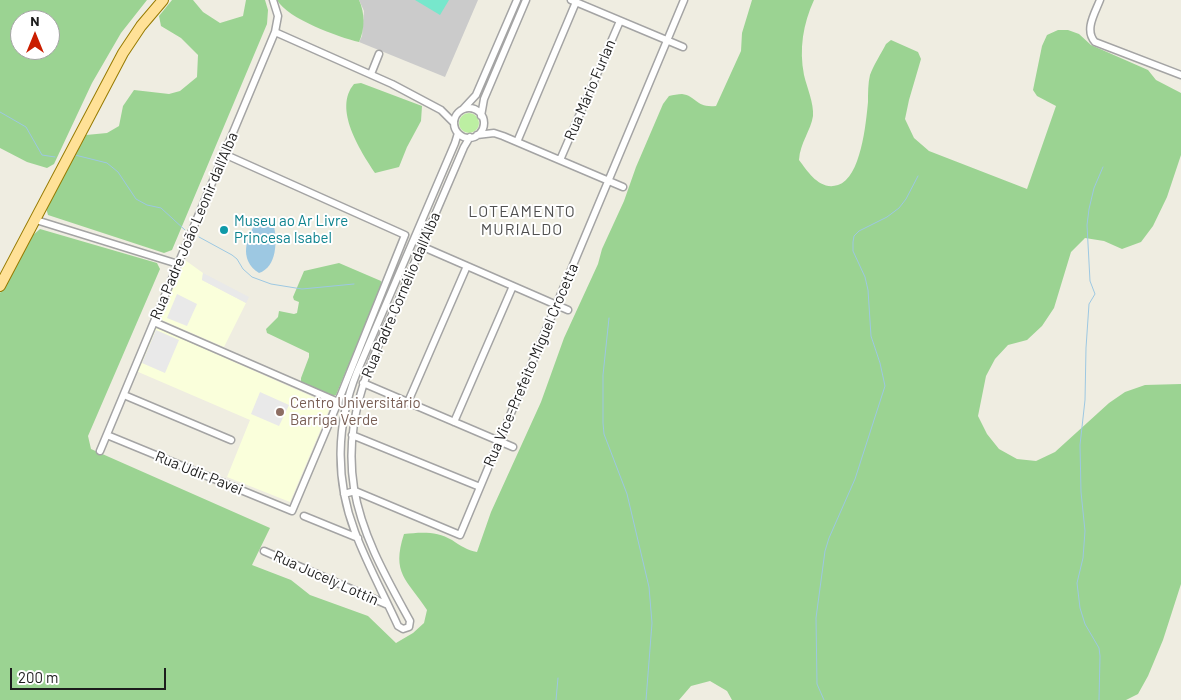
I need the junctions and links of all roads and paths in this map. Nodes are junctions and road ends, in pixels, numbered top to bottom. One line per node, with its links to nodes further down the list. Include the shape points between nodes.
1 (163, 0): 27 (main road, via 124,53)
2 (273, 0): 9 (street, Rua Padre João Leonir dall'Alba, via 278,16)
3 (517, 0): 16 (street, via 476,95)
4 (526, 0): 17 (street, via 484,98)
5 (684, 0): 10 (street, Rua Vice-Prefeito Miguel Crocetta)
6 (1100, 0): 14 (street, via 1090,30 1095,42)
7 (574, 1): 8 (street); 22 (street)
8 (620, 21): 10 (street); 24 (street, Rua Mário Furlan)
9 (275, 32): 13 (street); 23 (street, Rua Padre João Leonir dall'Alba)
10 (667, 40): 11 (street); 25 (street, Rua Vice-Prefeito Miguel Crocetta)
11 (682, 47)
12 (380, 54): 13 (street)
13 (371, 74): 15 (street)
14 (1181, 75)
15 (441, 110): 16 (street); 18 (street)
16 (462, 110): 17 (street, via 474,109); 18 (street)
17 (482, 118): 20 (street); 21 (street, via 483,126)
18 (454, 123): 19 (street)
19 (458, 133): 21 (street, via 464,137); 49 (street, Rua Padre Cornélio dall'Alba, via 349,394 340,441)
20 (494, 134): 21 (street); 22 (street)
21 (474, 136): 28 (street, Rua Padre Cornélio dall'Alba, via 464,146)
22 (517, 142): 24 (street)
23 (224, 154): 29 (street, Rua Padre João Leonir dall'Alba); 38 (street, via 405,235)
24 (560, 160): 25 (street)
25 (608, 181): 26 (street); 33 (street, Rua Vice-Prefeito Miguel Crocetta)
26 (624, 187)
27 (36, 220): 29 (street); 31 (main road)
28 (421, 246): 30 (street); 36 (street, Rua Padre Cornélio dall'Alba)
29 (178, 264): 35 (street, Rua Padre João Leonir dall'Alba)
30 (467, 266): 32 (street); 39 (street)
31 (0, 286)
32 (513, 286): 33 (street); 40 (street)
33 (556, 305): 34 (street); 44 (street, Rua Vice-Prefeito Miguel Crocetta)
34 (568, 310)
35 (154, 322): 37 (street, Rua Padre João Leonir dall'Alba); 38 (street)
36 (363, 383): 39 (street); 42 (street, Rua Padre Cornélio dall'Alba)
37 (124, 395): 41 (street, Rua Padre João Leonir dall'Alba); 43 (street)
38 (338, 402): 41 (street, Rua Udir Pavei, via 292,511)
39 (408, 402): 40 (street)
40 (454, 422): 44 (street)
41 (107, 435): 46 (street, Rua Padre João Leonir dall'Alba)
42 (352, 435): 47 (street); 48 (street, Rua Padre Cornélio dall'Alba)
43 (231, 440)
44 (499, 441): 45 (street); 47 (street, Rua Vice-Prefeito Miguel Crocetta)
45 (513, 447)
46 (100, 451)
47 (480, 487): 48 (street, Rua Vice-Prefeito Miguel Crocetta, via 460,536)
48 (355, 491): 49 (street); 53 (street, Rua Padre Cornélio dall'Alba, via 370,541 409,619 409,627 403,629 398,626)
49 (344, 494): 51 (street, Rua Padre Cornélio dall'Alba)
50 (304, 516): 51 (street)
51 (358, 538): 53 (street, Rua Padre Cornélio dall'Alba)
52 (264, 550): 53 (street, Rua Jucely Lottin)
53 (388, 605)

